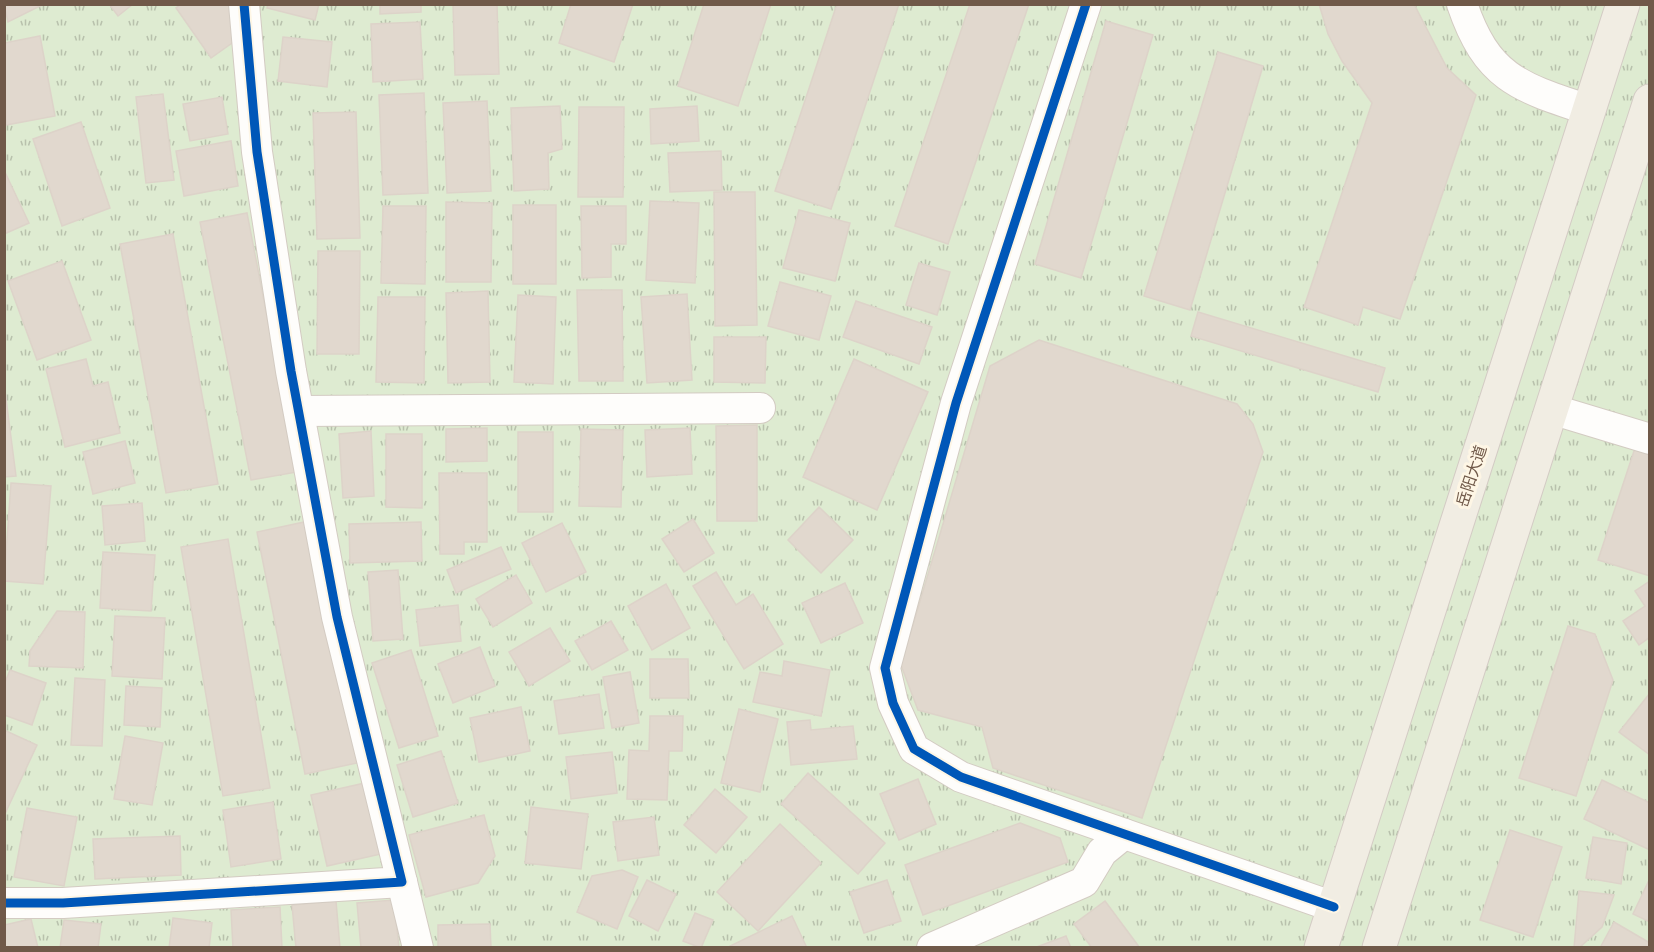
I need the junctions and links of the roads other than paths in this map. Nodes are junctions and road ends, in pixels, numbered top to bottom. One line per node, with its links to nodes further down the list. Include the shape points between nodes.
1 (244, 4): 9 (street, via 257,152)
2 (1086, 4): 11 (street, via 956,403 885,668 893,703 914,749 961,777)
3 (1462, 4): 6 (street, via 1473,36 1502,73 1536,93)
4 (1623, 4): 6 (main road, 岳阳大道)
5 (1650, 101): 8 (main road)
6 (1589, 110): 14 (main road, 岳阳大道)
7 (760, 408): 9 (street)
8 (1551, 410): 10 (street); 18 (main road)
9 (299, 411): 12 (street, via 337,617)
10 (1650, 439)
11 (1124, 834): 14 (street); 16 (street, via 1102,852 1084,882)
12 (402, 882): 13 (street, via 63,903); 15 (street)
13 (4, 903)
14 (1334, 907): 17 (main road, 岳阳大道)
15 (418, 948)
16 (932, 948)
17 (1321, 948)
18 (1379, 948)

